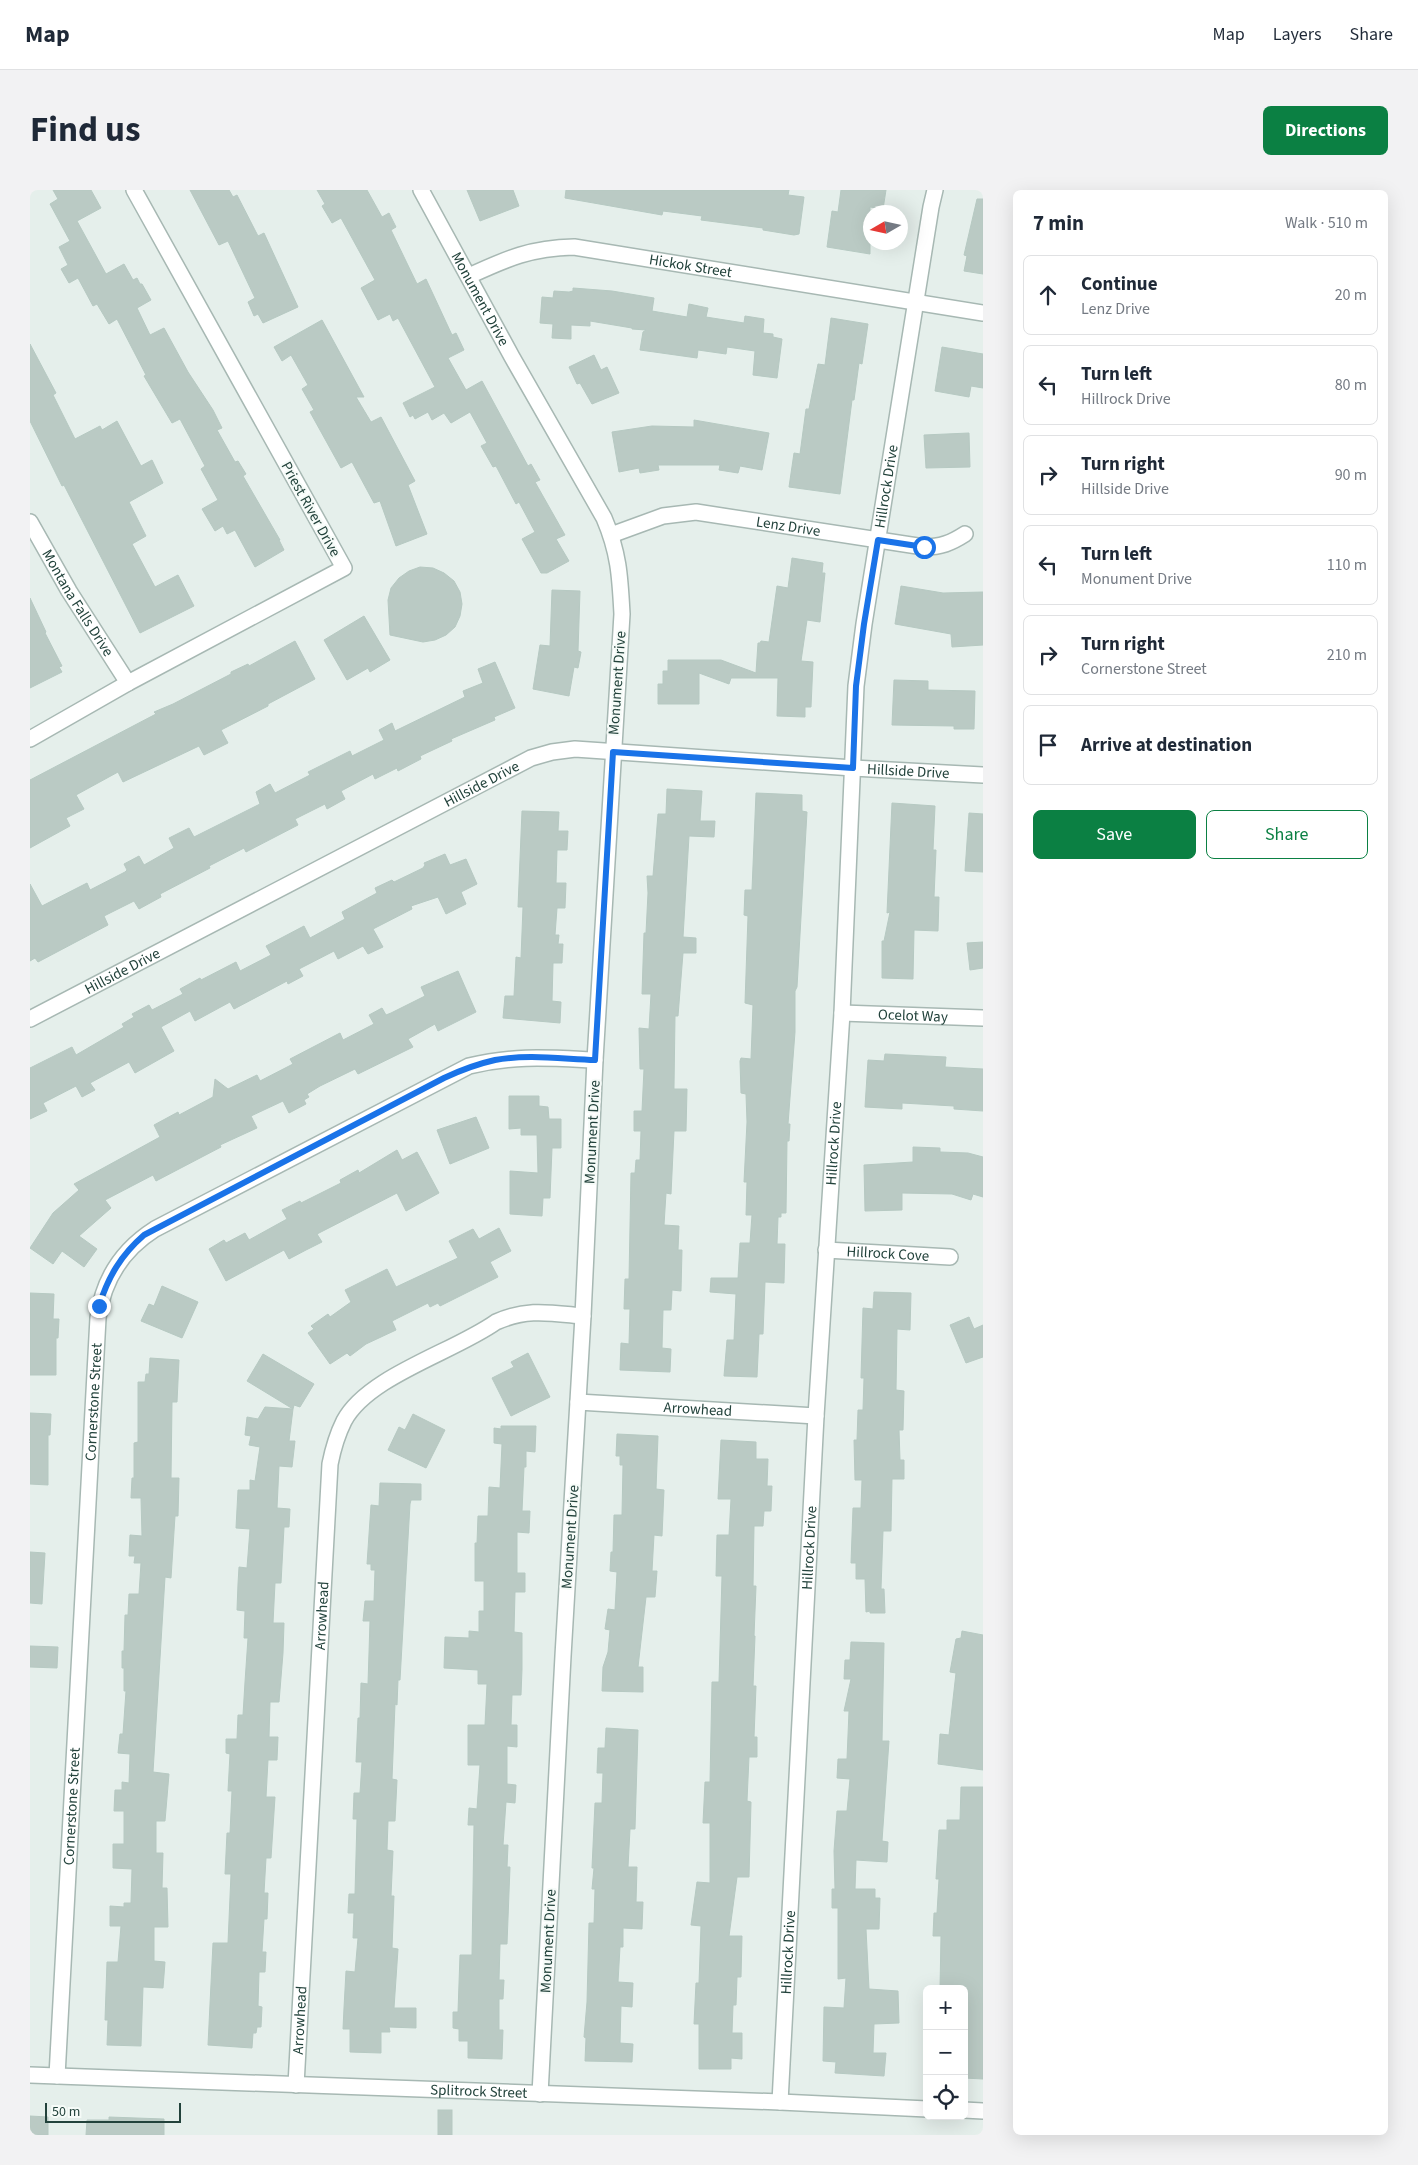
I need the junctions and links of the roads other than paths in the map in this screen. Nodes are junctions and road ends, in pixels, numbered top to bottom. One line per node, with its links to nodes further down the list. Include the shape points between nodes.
1 (134, 190): 11 (street, Priest River Drive, via 344,568)
2 (421, 190): 4 (street, Monument Drive)
3 (936, 190): 5 (street, Hillrock Drive)
4 (469, 276): 5 (street, Hickok Street, via 526,252 574,247); 9 (street, Monument Drive)
5 (915, 303): 6 (street, Hickok Street); 10 (street, Hillrock Drive)
6 (983, 314)
7 (30, 522): 11 (street, Montana Falls Drive, via 69,591)
8 (965, 534): 10 (street, Lenz Drive, via 939,547)
9 (611, 535): 10 (street, Lenz Drive, via 663,516 696,512); 13 (street, Monument Drive, via 618,559 622,614)
10 (878, 540): 14 (street, Hillrock Drive, via 856,686)
11 (128, 683): 12 (street, Priest River Drive)
12 (30, 739)
13 (613, 752): 14 (street, Hillside Drive); 18 (street, Hillside Drive, via 575,749 531,758); 19 (street, Monument Drive)
14 (853, 768): 15 (street, Hillside Drive); 16 (street, Hillrock Drive)
15 (983, 775)
16 (842, 1013): 17 (street, Ocelot Way); 20 (street, Hillrock Drive)
17 (983, 1018)
18 (30, 1019)
19 (595, 1060): 22 (street, Monument Drive); 26 (street, Cornerstone Street, via 527,1058 469,1066 155,1229 135,1243 106,1283 98,1318)
20 (826, 1250): 21 (street, Hillrock Cove); 24 (street, Hillrock Drive)
21 (950, 1257)
22 (583, 1316): 23 (street, Monument Drive); 27 (street, Arrowhead, via 534,1311 496,1322 376,1387 351,1411 335,1441 330,1464)
23 (578, 1402): 24 (street, Arrowhead); 28 (street, Monument Drive)
24 (816, 1416): 29 (street, Hillrock Drive)
25 (30, 2075): 26 (street, Splitrock Street)
26 (57, 2076): 27 (street, Splitrock Street)
27 (296, 2085): 28 (street, Splitrock Street)
28 (540, 2094): 29 (street, Splitrock Street)
29 (780, 2102): 30 (street, Splitrock Street)
30 (923, 2109)
31 (968, 2110): 32 (street)
32 (983, 2111)

